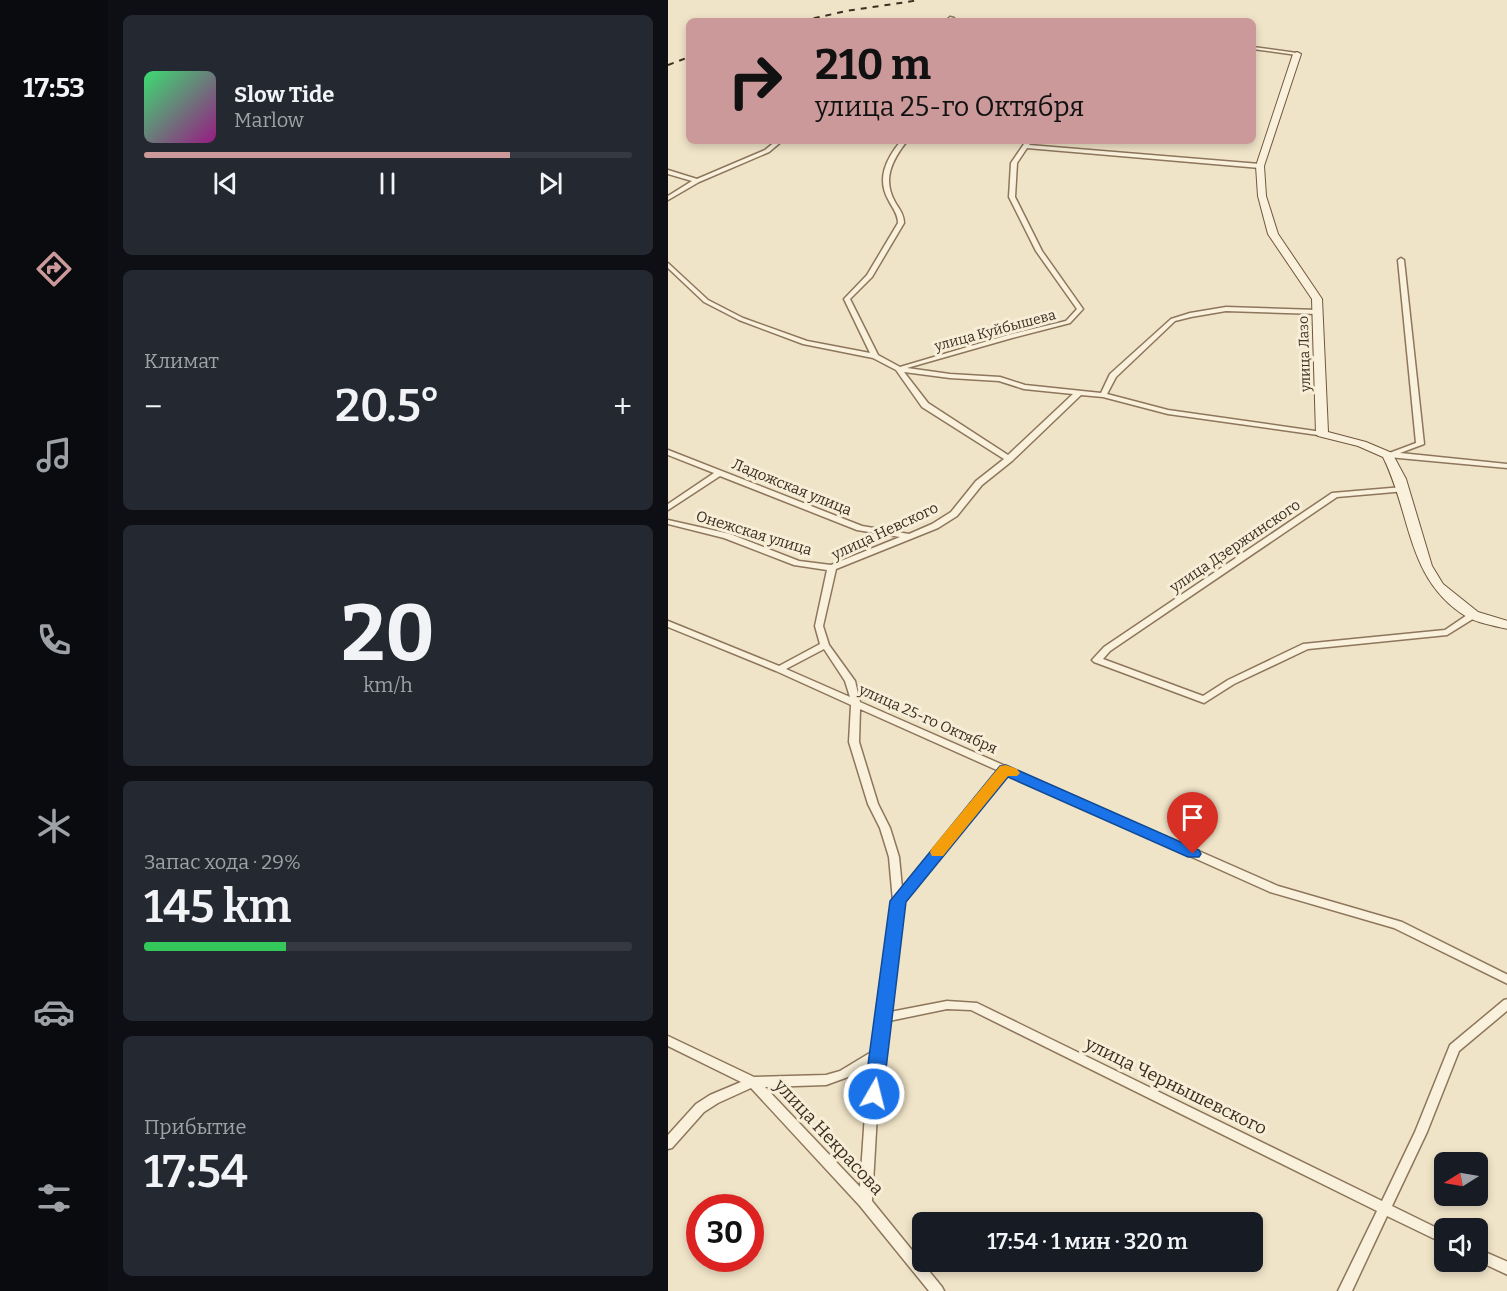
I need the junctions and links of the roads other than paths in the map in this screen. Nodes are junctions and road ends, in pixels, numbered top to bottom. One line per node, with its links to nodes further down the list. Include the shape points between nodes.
1 (1256, 48): 2 (street, улица Лазо)
2 (1297, 54): 6 (street, улица Лазо)
3 (775, 144): 8 (street)
4 (901, 144): 13 (street, via 889,158 885,176 889,198 901,223 870,276 847,299)
5 (1027, 144): 6 (street); 14 (street, улица Куйбышева, via 1014,162 1012,197 1039,251 1080,309 1076,316 1068,322)
6 (1260, 166): 12 (street, улица Лазо, via 1262,196 1272,234 1317,299)
7 (668, 172): 8 (street)
8 (697, 181): 9 (street)
9 (668, 198)
10 (1401, 260): 19 (street, via 1420,444)
11 (668, 265): 13 (street, via 706,301 741,320 805,343)
12 (1318, 312): 16 (street, via 1238,308 1174,320 1113,376); 17 (street, улица Лазо)
13 (875, 356): 14 (street)
14 (898, 369): 15 (street, via 1000,379 1024,387); 20 (street, via 925,405)
15 (1079, 393): 16 (street); 20 (street, улица Невского)
16 (1103, 394): 17 (street, via 1168,411)
17 (1322, 434): 19 (street)
18 (668, 452): 22 (street, Ладожская улица)
19 (1388, 455): 21 (street); 23 (street)
20 (1008, 459): 26 (street, улица Невского, via 979,483 954,514)
21 (1508, 466)
22 (719, 473): 24 (street); 26 (street, Ладожская улица, via 860,528)
23 (1403, 489): 28 (street, via 1426,566 1438,586); 28 (street, улица Дзержинского, via 1334,495 1107,649 1097,660 1204,700 1231,682 1306,645 1447,632)
24 (668, 508)
25 (668, 522): 27 (street, Онежская улица, via 727,536 797,563)
26 (909, 536): 27 (street, улица Невского)
27 (832, 568): 31 (street, улица Невского, via 819,626)
28 (1473, 615): 30 (street)
29 (668, 624): 32 (street, улица 25-го Октября)
30 (1508, 625)
31 (825, 645): 32 (street); 33 (street, улица Невского, via 850,681)
32 (779, 669): 33 (street, улица 25-го Октября)
33 (856, 703): 34 (street, улица 25-го Октября); 35 (street, via 854,742 872,804 894,857)
34 (1006, 770): 35 (street); 36 (street, улица 25-го Октября, via 1274,889 1398,925)
35 (898, 901): 38 (street)
36 (1508, 980)
37 (1508, 1003): 44 (street, via 1454,1048)
38 (883, 1018): 40 (street); 44 (street, улица Чернышевского, via 947,1005 973,1006)
39 (668, 1041): 41 (street, улица Некрасова)
40 (879, 1053): 41 (street, via 826,1080); 43 (street)
41 (753, 1082): 42 (street, via 700,1108); 43 (street, улица Некрасова)
42 (668, 1144)
43 (865, 1202): 48 (street, улица Некрасова)
44 (1386, 1209): 45 (street, улица Чернышевского); 49 (street)
45 (1434, 1233)
46 (1488, 1260): 47 (street)
47 (1508, 1269)
48 (937, 1291)
49 (1345, 1291)

